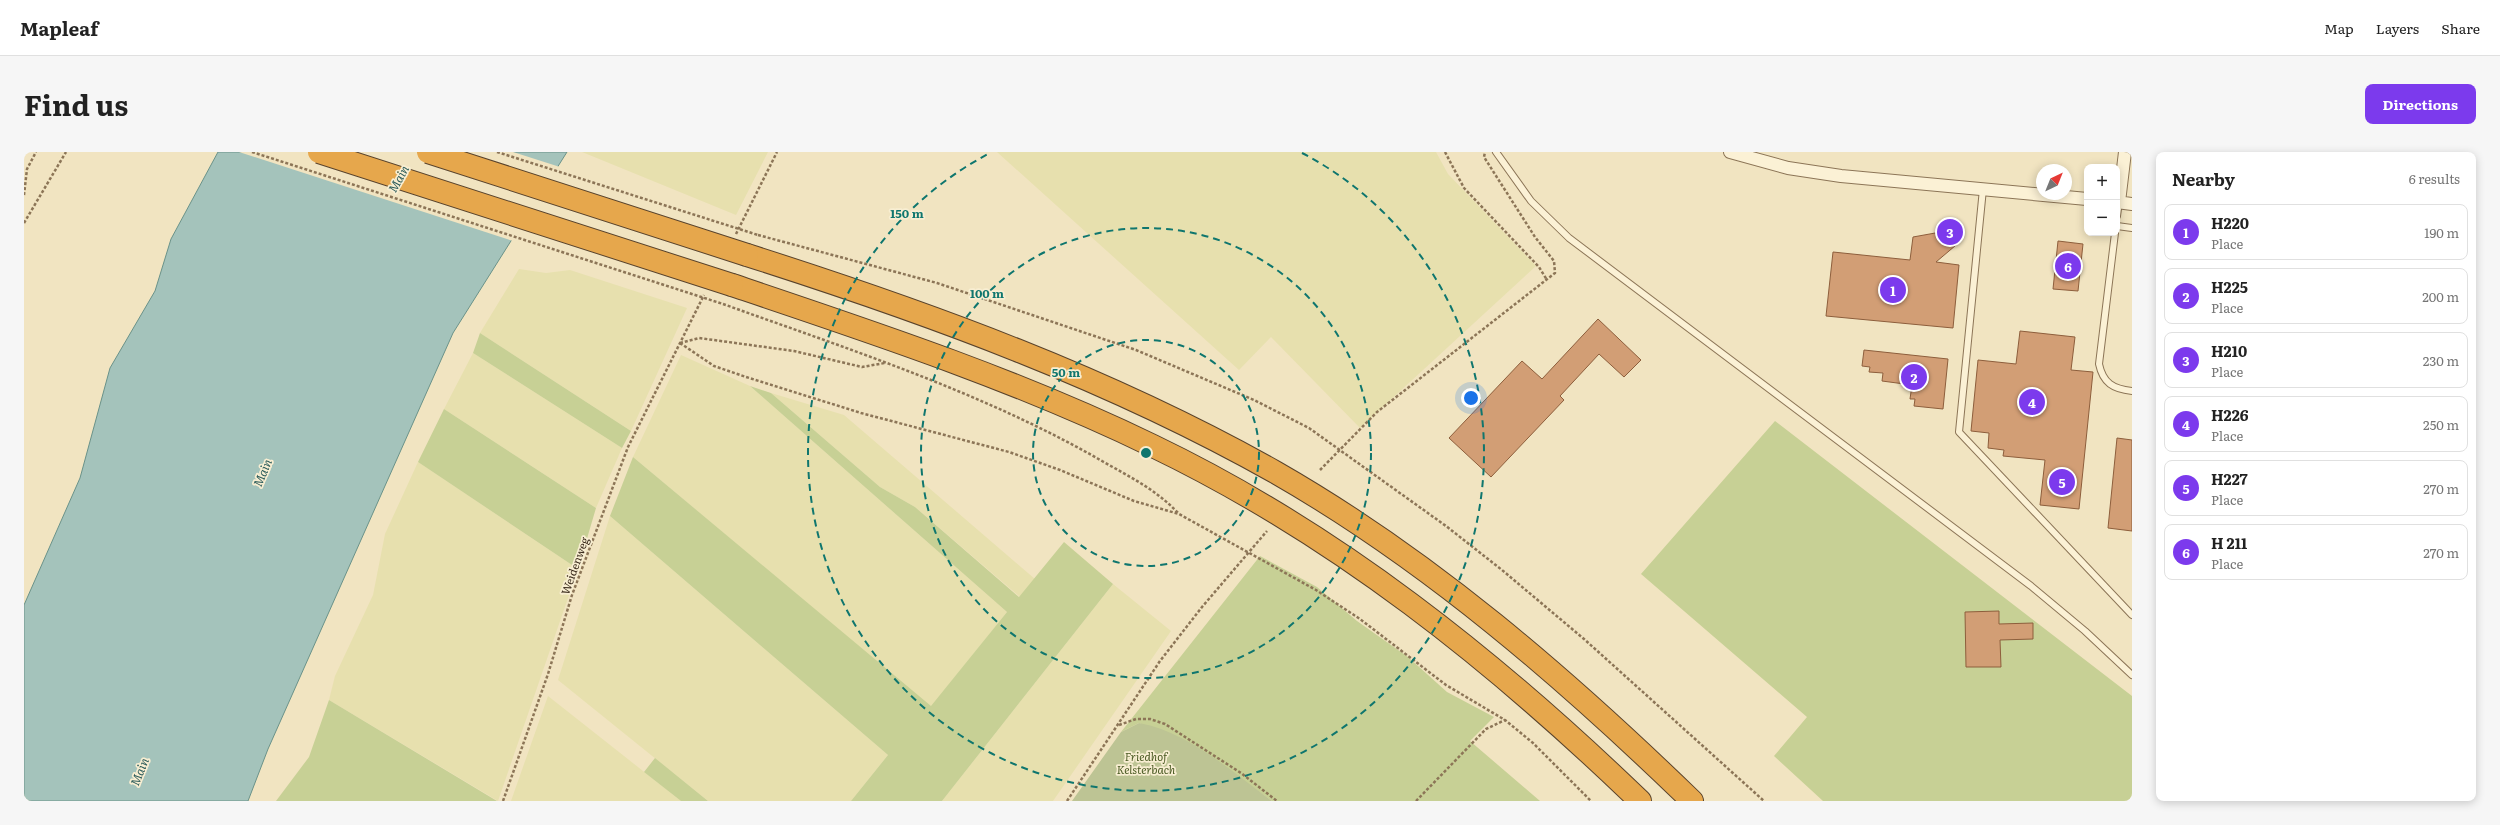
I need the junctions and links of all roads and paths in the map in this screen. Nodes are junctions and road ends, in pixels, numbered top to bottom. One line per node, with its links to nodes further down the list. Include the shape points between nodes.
1 (36, 152): 12 (path)
2 (66, 152): 20 (path)
3 (252, 152): 25 (path, bridge)
4 (320, 152): 25 (highway, bridge)
5 (428, 152): 44 (highway, bridge, via 874,296 1035,356 1107,387 1277,474 1349,518 1474,607 1628,738)
6 (497, 152): 29 (path, bridge, via 758,236 937,283 1136,350 1254,400 1309,428)
7 (1445, 152): 24 (path, via 1464,188 1539,267)
8 (1486, 152): 24 (path, via 1484,157 1535,237 1554,261 1555,272)
9 (1496, 152): 35 (lane, via 1531,201 1569,238 2031,586)
10 (1730, 152): 14 (street, via 1788,168 1841,176)
11 (2125, 152): 17 (street)
12 (27, 169): 13 (path); 15 (path)
13 (24, 173)
14 (1984, 189): 16 (street); 34 (lane, via 1959,432)
15 (24, 195)
16 (2084, 199)
17 (2118, 200)
18 (2120, 202): 19 (street)
19 (2132, 204)
20 (24, 223)
21 (2120, 226): 22 (lane)
22 (2132, 228)
23 (2115, 236): 28 (lane, via 2099,364 2101,376 2111,387)
24 (1547, 280): 29 (path, via 1377,412)
25 (728, 295): 27 (path); 43 (highway, via 1004,380 1156,447 1249,498 1331,548 1440,625 1536,704)
26 (680, 343): 27 (path, via 699,338 794,351 862,367); 31 (path, via 714,366 861,413 1009,452 1134,501); 38 (path, Weidenweg, via 628,447 605,506)
27 (887, 363): 31 (path, via 1028,423 1083,450 1164,497)
28 (2132, 391)
29 (1340, 451): 30 (path); 45 (path, via 1446,526 1502,570 1584,639)
30 (1320, 470)
31 (1179, 514): 33 (path)
32 (1267, 531): 33 (path)
33 (1247, 554): 36 (path, via 1322,594 1399,646 1446,685); 37 (path, via 1180,634)
34 (2132, 615)
35 (2132, 675)
36 (1505, 720): 41 (path, via 1486,729); 42 (path, via 1533,743)
37 (1118, 725): 39 (path); 40 (path, via 1136,719 1150,719 1165,724 1241,772)
38 (503, 801)
39 (1067, 801)
40 (1277, 801)
41 (1416, 801)
42 (1591, 801)
43 (1640, 801)
44 (1692, 801)
45 (1764, 801)

